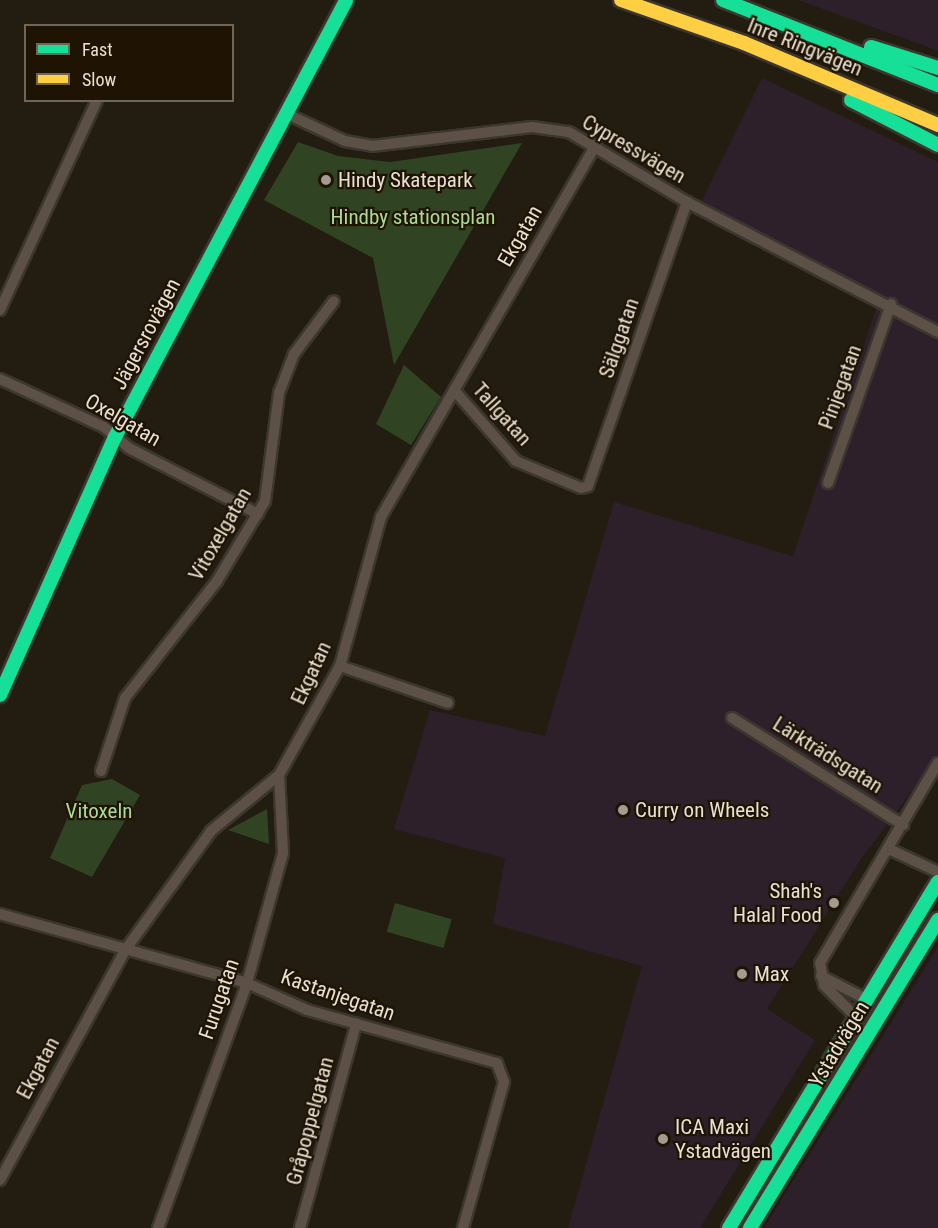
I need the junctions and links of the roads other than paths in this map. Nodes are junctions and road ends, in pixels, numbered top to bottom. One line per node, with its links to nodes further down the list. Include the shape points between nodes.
1 (346, 0): 8 (main road, Jägersrovägen)
2 (621, 0): 4 (main road, Inre Ringvägen)
3 (723, 0): 5 (main road); 6 (main road, Inre Ringvägen)
4 (744, 43): 9 (main road, Inre Ringvägen); 11 (main road)
5 (938, 68)
6 (938, 85)
7 (96, 102): 15 (street)
8 (287, 114): 10 (street, Cypressvägen, via 345,141 372,146 532,127 569,132); 19 (main road, Jägersrovägen)
9 (938, 125)
10 (596, 145): 12 (street, Cypressvägen); 18 (street, Ekgatan)
11 (938, 145)
12 (687, 202): 14 (street, Cypressvägen); 21 (street, Sälggatan)
13 (334, 301): 22 (street, Vitoxelgatan, via 294,354 279,393 270,479)
14 (891, 304): 16 (street, Cypressvägen); 20 (street, Pinjegatan)
15 (0, 310)
16 (938, 332)
17 (0, 379): 19 (street, Oxelgatan)
18 (454, 390): 21 (street, Tallgatan, via 516,461); 23 (street, Ekgatan, via 381,518)
19 (115, 437): 22 (street, Oxelgatan); 24 (main road, Jägersrovägen)
20 (828, 483)
21 (588, 486)
22 (258, 514): 28 (street, Vitoxelgatan, via 217,581 125,698)
23 (340, 666): 25 (street); 29 (street, Ekgatan)
24 (0, 695)
25 (448, 704)
26 (732, 718): 30 (street, Lärkträdsgatan)
27 (938, 763): 30 (street)
28 (101, 771)
29 (279, 776): 35 (street, Ekgatan, via 211,831); 37 (street, Furugatan, via 285,846)
30 (903, 825): 31 (street)
31 (889, 849): 32 (street); 36 (street, via 823,953)
32 (938, 881): 38 (main road, Ystadvägen)
33 (0, 914): 35 (street, Kastanjegatan)
34 (938, 920): 42 (main road, Ystadvägen)
35 (126, 950): 37 (street, Kastanjegatan); 41 (street, Ekgatan)
36 (821, 976): 38 (street); 39 (street)
37 (248, 983): 40 (street, Kastanjegatan); 43 (street, Furugatan)
38 (866, 999): 39 (main road, Ystadvägen); 42 (main road, Ystadvägen, via 864,1030)
39 (855, 1017): 46 (main road, Ystadvägen)
40 (357, 1024): 44 (street, Gråpoppelgatan); 45 (street, Kastanjegatan, via 497,1063 504,1071)
41 (0, 1180)
42 (774, 1189): 47 (main road, Ystadvägen)
43 (158, 1228)
44 (300, 1228)
45 (463, 1228)
46 (729, 1228)
47 (750, 1228)

